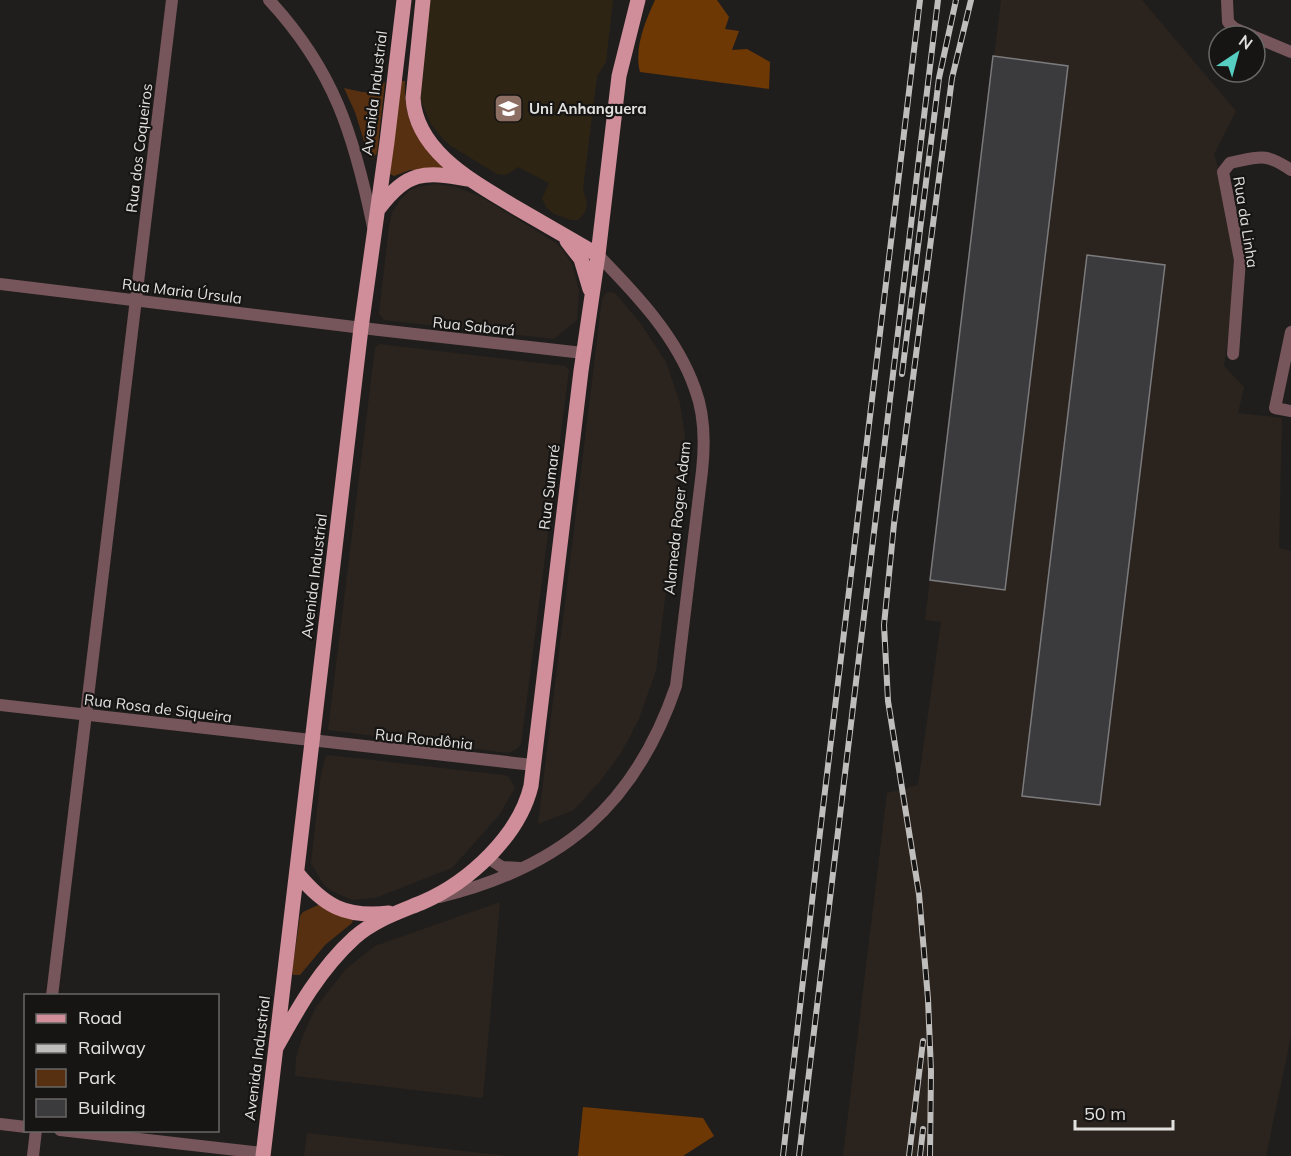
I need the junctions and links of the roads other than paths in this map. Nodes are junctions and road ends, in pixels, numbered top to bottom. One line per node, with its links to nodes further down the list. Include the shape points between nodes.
1 (172, 0): 19 (street, Rua dos Coqueiros)
2 (269, 0): 14 (street, via 296,31 337,99 354,147)
3 (404, 0): 12 (main road, Avenida Industrial)
4 (423, 0): 11 (main road, Alameda Roger Adam, via 413,82 414,110 435,149)
5 (638, 0): 13 (main road, Rua Sumaré, via 619,76)
6 (1227, 0): 7 (street)
7 (1230, 24)
8 (1267, 42): 9 (street)
9 (1291, 52)
10 (1291, 170): 23 (street, Rua da Linha, via 1264,156 1230,163 1223,172 1240,260)
11 (471, 179): 12 (main road, Alameda Roger Adam, via 431,175 410,178 392,192); 15 (main road, Alameda Roger Adam)
12 (378, 211): 14 (main road, Avenida Industrial)
13 (601, 220): 15 (main road, via 589,236); 16 (main road, Rua Sumaré)
14 (374, 234): 20 (main road, Avenida Industrial)
15 (569, 239): 16 (main road, Alameda Roger Adam); 18 (main road, via 587,273)
16 (598, 255): 18 (main road, Rua Sumaré); 30 (street, Alameda Roger Adam, via 653,316 696,389 705,447 701,483 676,686 665,717 640,766 595,821 560,849)
17 (0, 284): 19 (street, Rua Maria Úrsula)
18 (591, 295): 22 (main road, Rua Sumaré)
19 (136, 300): 20 (street, Rua Maria Úrsula); 26 (street, Rua dos Coqueiros)
20 (361, 328): 22 (street, Rua Sabará); 27 (main road, Avenida Industrial)
21 (1291, 332): 24 (street, via 1275,408)
22 (584, 353): 28 (main road, Rua Sumaré)
23 (1233, 354)
24 (1291, 411)
25 (0, 705): 26 (street, Rua Rosa de Siqueira)
26 (86, 715): 27 (street, Rua Rosa de Siqueira); 34 (street, Rua dos Coqueiros)
27 (313, 741): 28 (street, Rua Rondônia); 31 (main road, Avenida Industrial)
28 (533, 765): 29 (main road, Rua Sumaré, via 524,806)
29 (488, 858): 30 (street, via 502,867); 32 (main road, Rua Sumaré, via 460,882)
30 (524, 868): 32 (street, Alameda Roger Adam, via 480,886)
31 (297, 873): 33 (main road, Rua Sumaré, via 333,907 369,916); 35 (main road, Avenida Industrial)
32 (424, 901): 33 (main road, Rua Sumaré)
33 (392, 913): 35 (main road, Rua Sumaré, via 356,936 333,958)
34 (52, 994)
35 (276, 1048): 40 (main road, Avenida Industrial)
36 (0, 1124): 37 (street)
37 (24, 1127)
38 (36, 1132): 41 (street)
39 (68, 1132): 40 (street)
40 (263, 1155)
41 (33, 1156)

